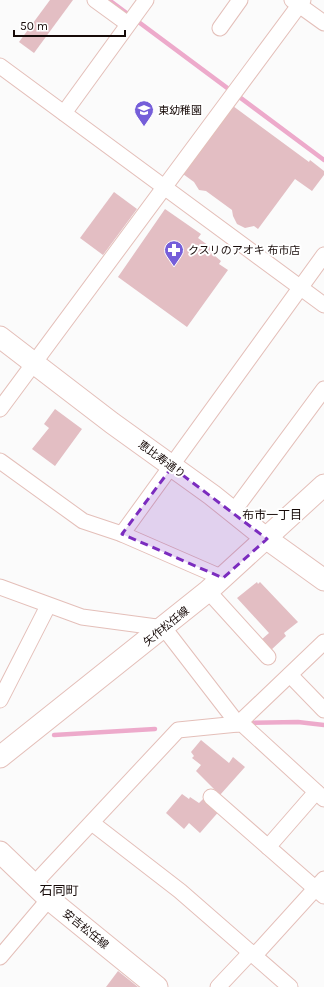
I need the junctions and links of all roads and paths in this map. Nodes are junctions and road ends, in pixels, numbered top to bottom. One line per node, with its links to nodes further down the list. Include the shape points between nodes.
1 (95, 0): 5 (street)
2 (146, 0): 5 (street)
3 (240, 0): 7 (street)
4 (298, 2): 6 (street); 10 (street, via 234,95)
5 (130, 20): 9 (street)
6 (324, 23)
7 (220, 28)
8 (0, 66): 9 (street)
9 (64, 113): 10 (street)
10 (165, 188): 12 (street); 15 (street)
11 (324, 255): 12 (street)
12 (300, 286): 13 (street); 19 (street)
13 (324, 304)
14 (0, 337): 15 (main road, 恵比寿通り)
15 (34, 363): 17 (street); 19 (main road, 恵比寿通り)
16 (324, 389): 21 (street)
17 (0, 409)
18 (0, 461): 22 (street, via 83,521)
19 (172, 467): 21 (main road, 恵比寿通り); 22 (street)
20 (324, 486): 23 (main road, 矢作松任線)
21 (233, 512): 23 (main road, 恵比寿通り)
22 (122, 534): 25 (street)
23 (266, 539): 24 (main road, 恵比寿通り); 25 (main road, 矢作松任線)
24 (324, 580)
25 (216, 585): 28 (main road, 矢作松任線); 30 (street)
26 (0, 587): 27 (street)
27 (48, 606): 28 (street, via 82,617); 32 (street)
28 (164, 628): 34 (street); 35 (main road, 矢作松任線)
29 (324, 642): 31 (street)
30 (268, 658)
31 (290, 675): 33 (street); 34 (street)
32 (0, 700)
33 (324, 710)
34 (238, 724): 36 (street, via 242,723); 38 (street, via 178,730)
35 (0, 757)
36 (320, 796): 39 (street)
37 (211, 797): 39 (street)
38 (92, 823): 41 (street); 44 (street, via 180,890)
39 (268, 847): 42 (street)
40 (0, 852): 41 (main road, 安吉松任線)
41 (34, 884): 43 (main road, 安吉松任線)
42 (321, 888): 44 (street)
43 (49, 899): 45 (street); 46 (main road, 安吉松任線)
44 (253, 954): 47 (street); 48 (street)
45 (0, 957)
46 (157, 987)
47 (218, 987)
48 (290, 987)

